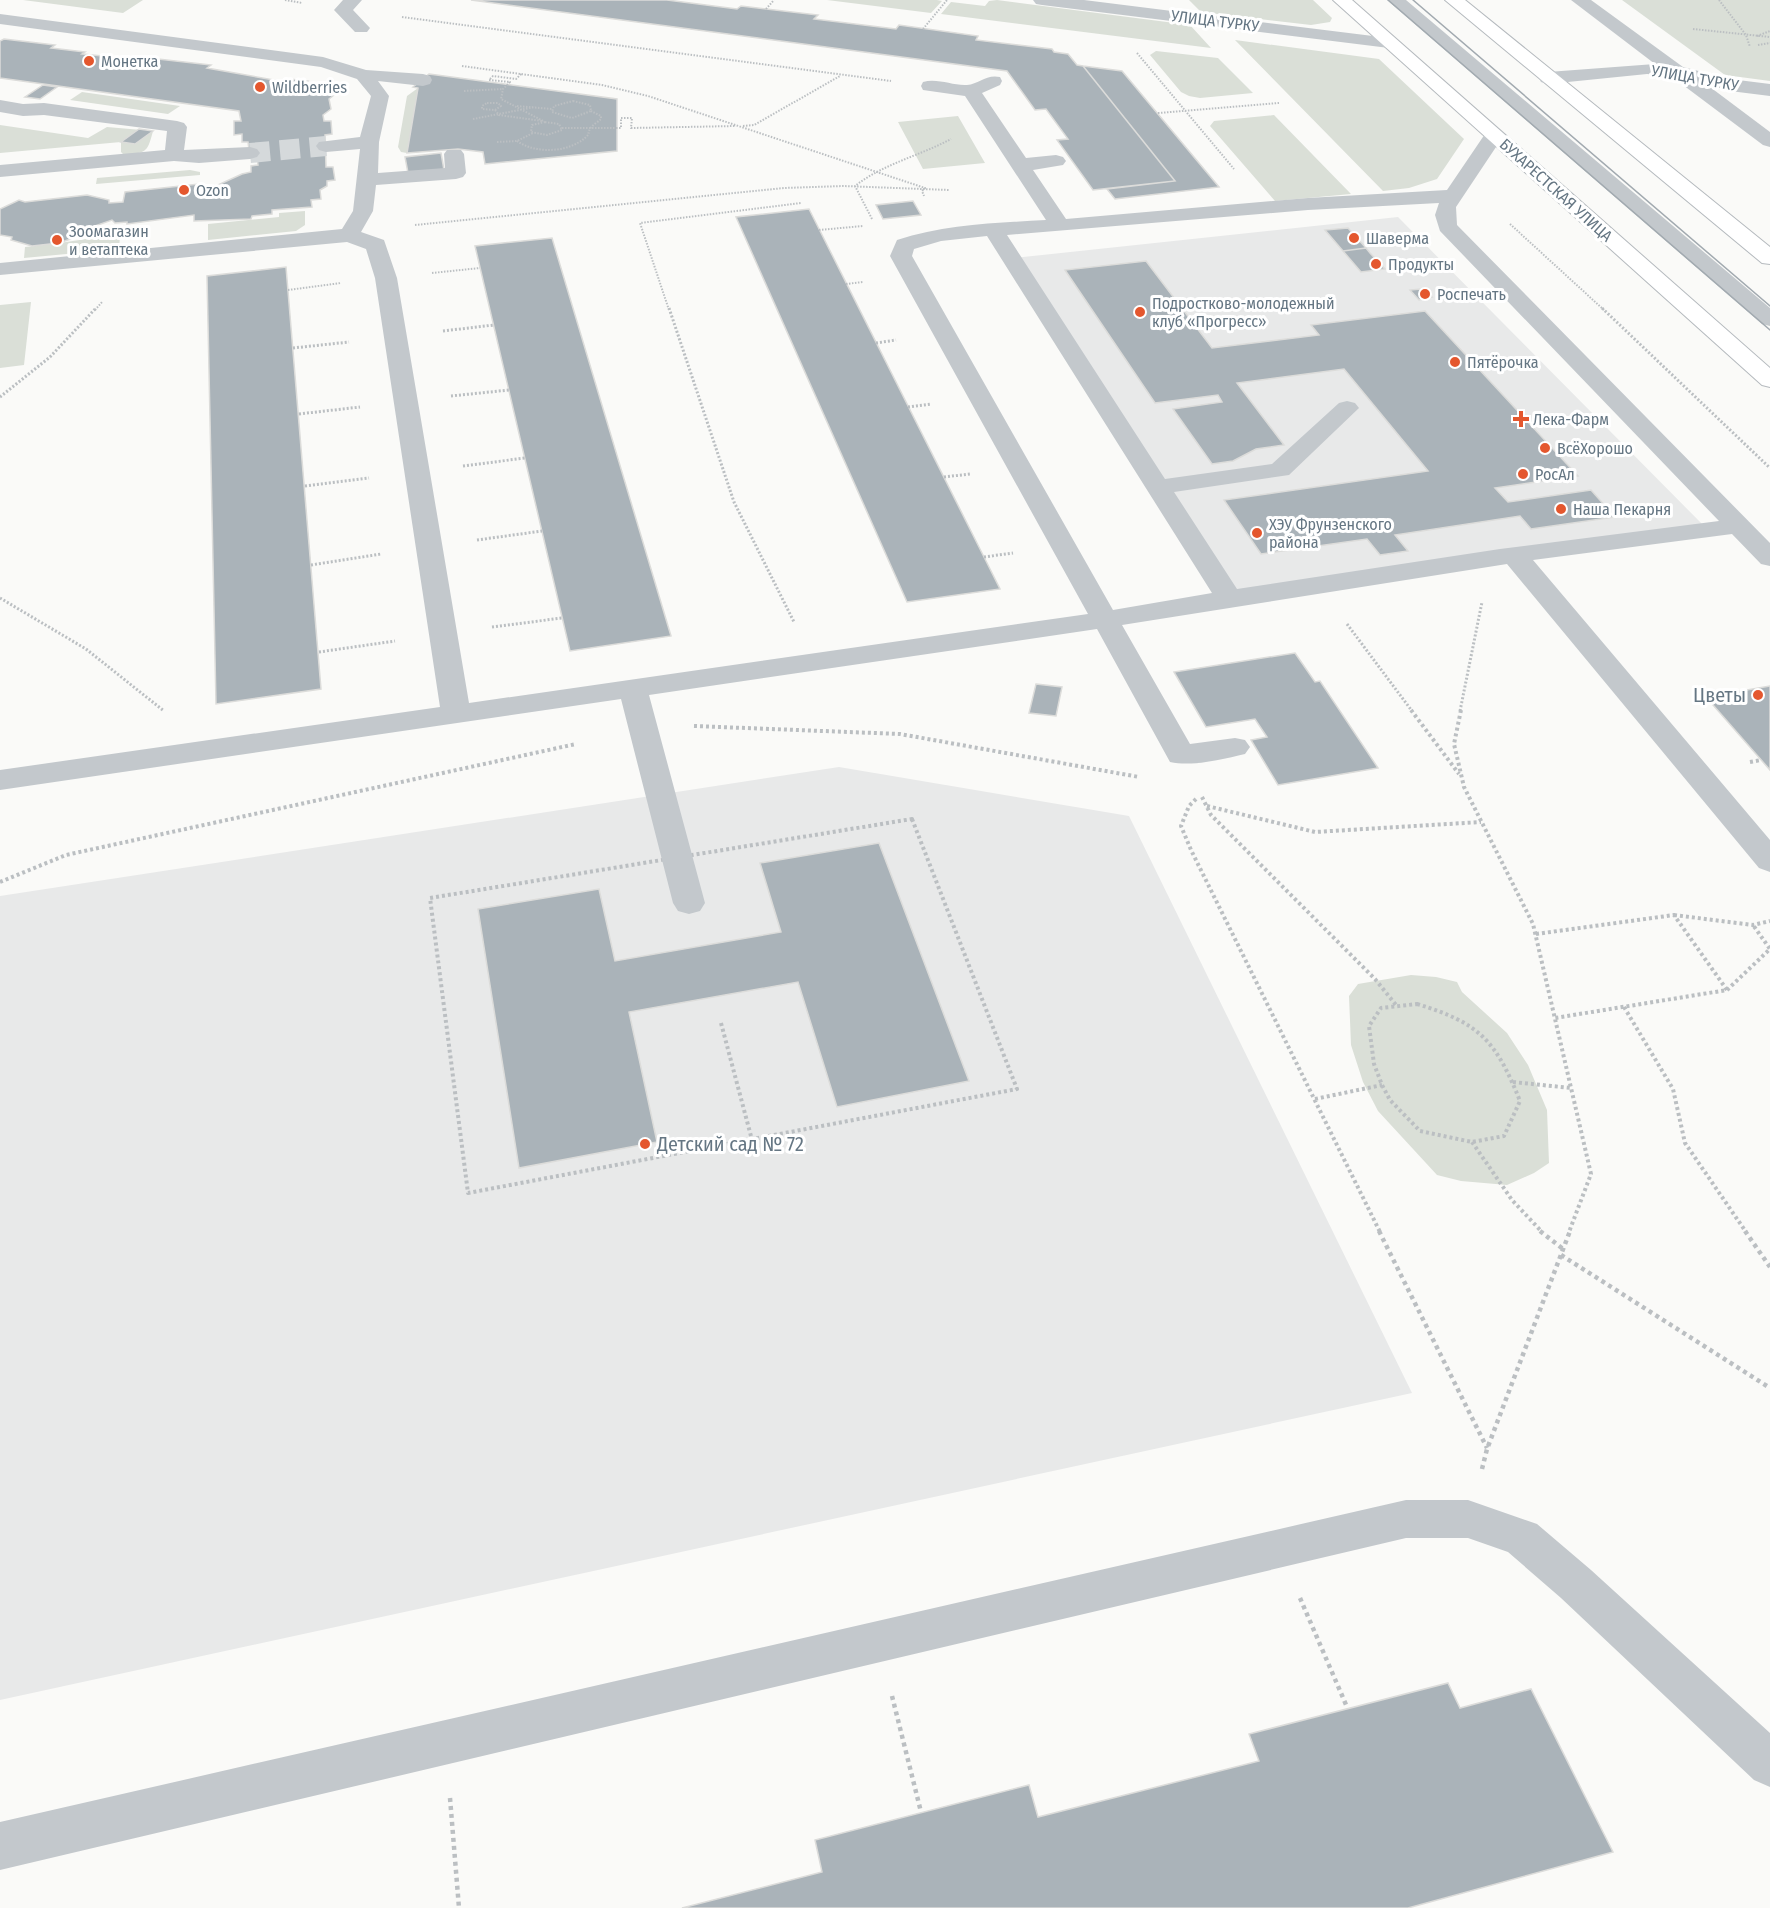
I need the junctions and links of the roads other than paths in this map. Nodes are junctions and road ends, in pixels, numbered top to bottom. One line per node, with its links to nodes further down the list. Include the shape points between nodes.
1 (1042, 0): 9 (street, УЛИЦА ТУРКУ)
2 (1342, 0): 9 (main road, БУХАРЕСТСКАЯ УЛИЦА)
3 (1396, 0): 36 (street)
4 (1455, 0): 12 (main road)
5 (1580, 0): 10 (street)
6 (348, 5): 8 (street)
7 (0, 19): 11 (street, via 323,62)
8 (361, 28)
9 (1389, 43): 19 (main road, БУХАРЕСТСКАЯ УЛИЦА)
10 (1675, 71): 12 (street, УЛИЦА ТУРКУ, via 1647,69); 17 (street, УЛИЦА ТУРКУ); 20 (street)
11 (364, 75): 13 (street); 21 (street, via 380,96)
12 (1548, 78): 34 (main road)
13 (423, 80)
14 (993, 81): 16 (street)
15 (930, 86): 16 (street)
16 (971, 90): 27 (street)
17 (1770, 90)
18 (0, 106): 25 (street, via 177,127)
19 (1494, 135): 30 (street); 37 (main road, БУХАРЕСТСКАЯ УЛИЦА)
20 (1770, 141)
21 (369, 142): 22 (street); 29 (street)
22 (326, 146)
23 (250, 153): 25 (street)
24 (454, 154): 29 (street, via 456,173)
25 (174, 155): 28 (street)
26 (1056, 161): 27 (street)
27 (1020, 165): 31 (street)
28 (0, 171)
29 (367, 180): 33 (street, via 363,212)
30 (1453, 196): 31 (street, via 1371,198); 40 (street, via 1445,215 1447,227 1457,240)
31 (1060, 225): 32 (street)
32 (994, 230): 39 (street); 44 (street, via 925,237 905,245 901,256)
33 (349, 235): 35 (street); 46 (street, via 376,245 386,278)
34 (1770, 258)
35 (0, 269)
36 (1770, 319)
37 (1770, 380)
38 (1347, 408): 39 (street, via 1280,470)
39 (1159, 487): 43 (street)
40 (1738, 526): 41 (street); 42 (street)
41 (1515, 556): 43 (street); 49 (street)
42 (1770, 558)
43 (1229, 598): 44 (street)
44 (1104, 620): 45 (street); 47 (street, via 1181,755)
45 (633, 688): 46 (street); 50 (street)
46 (456, 714): 48 (street)
47 (1235, 747)
48 (0, 780)
49 (1770, 861)
50 (689, 903)
51 (1770, 1764): 52 (street, via 1522,1538 1468,1519 1406,1519)
52 (0, 1846)

